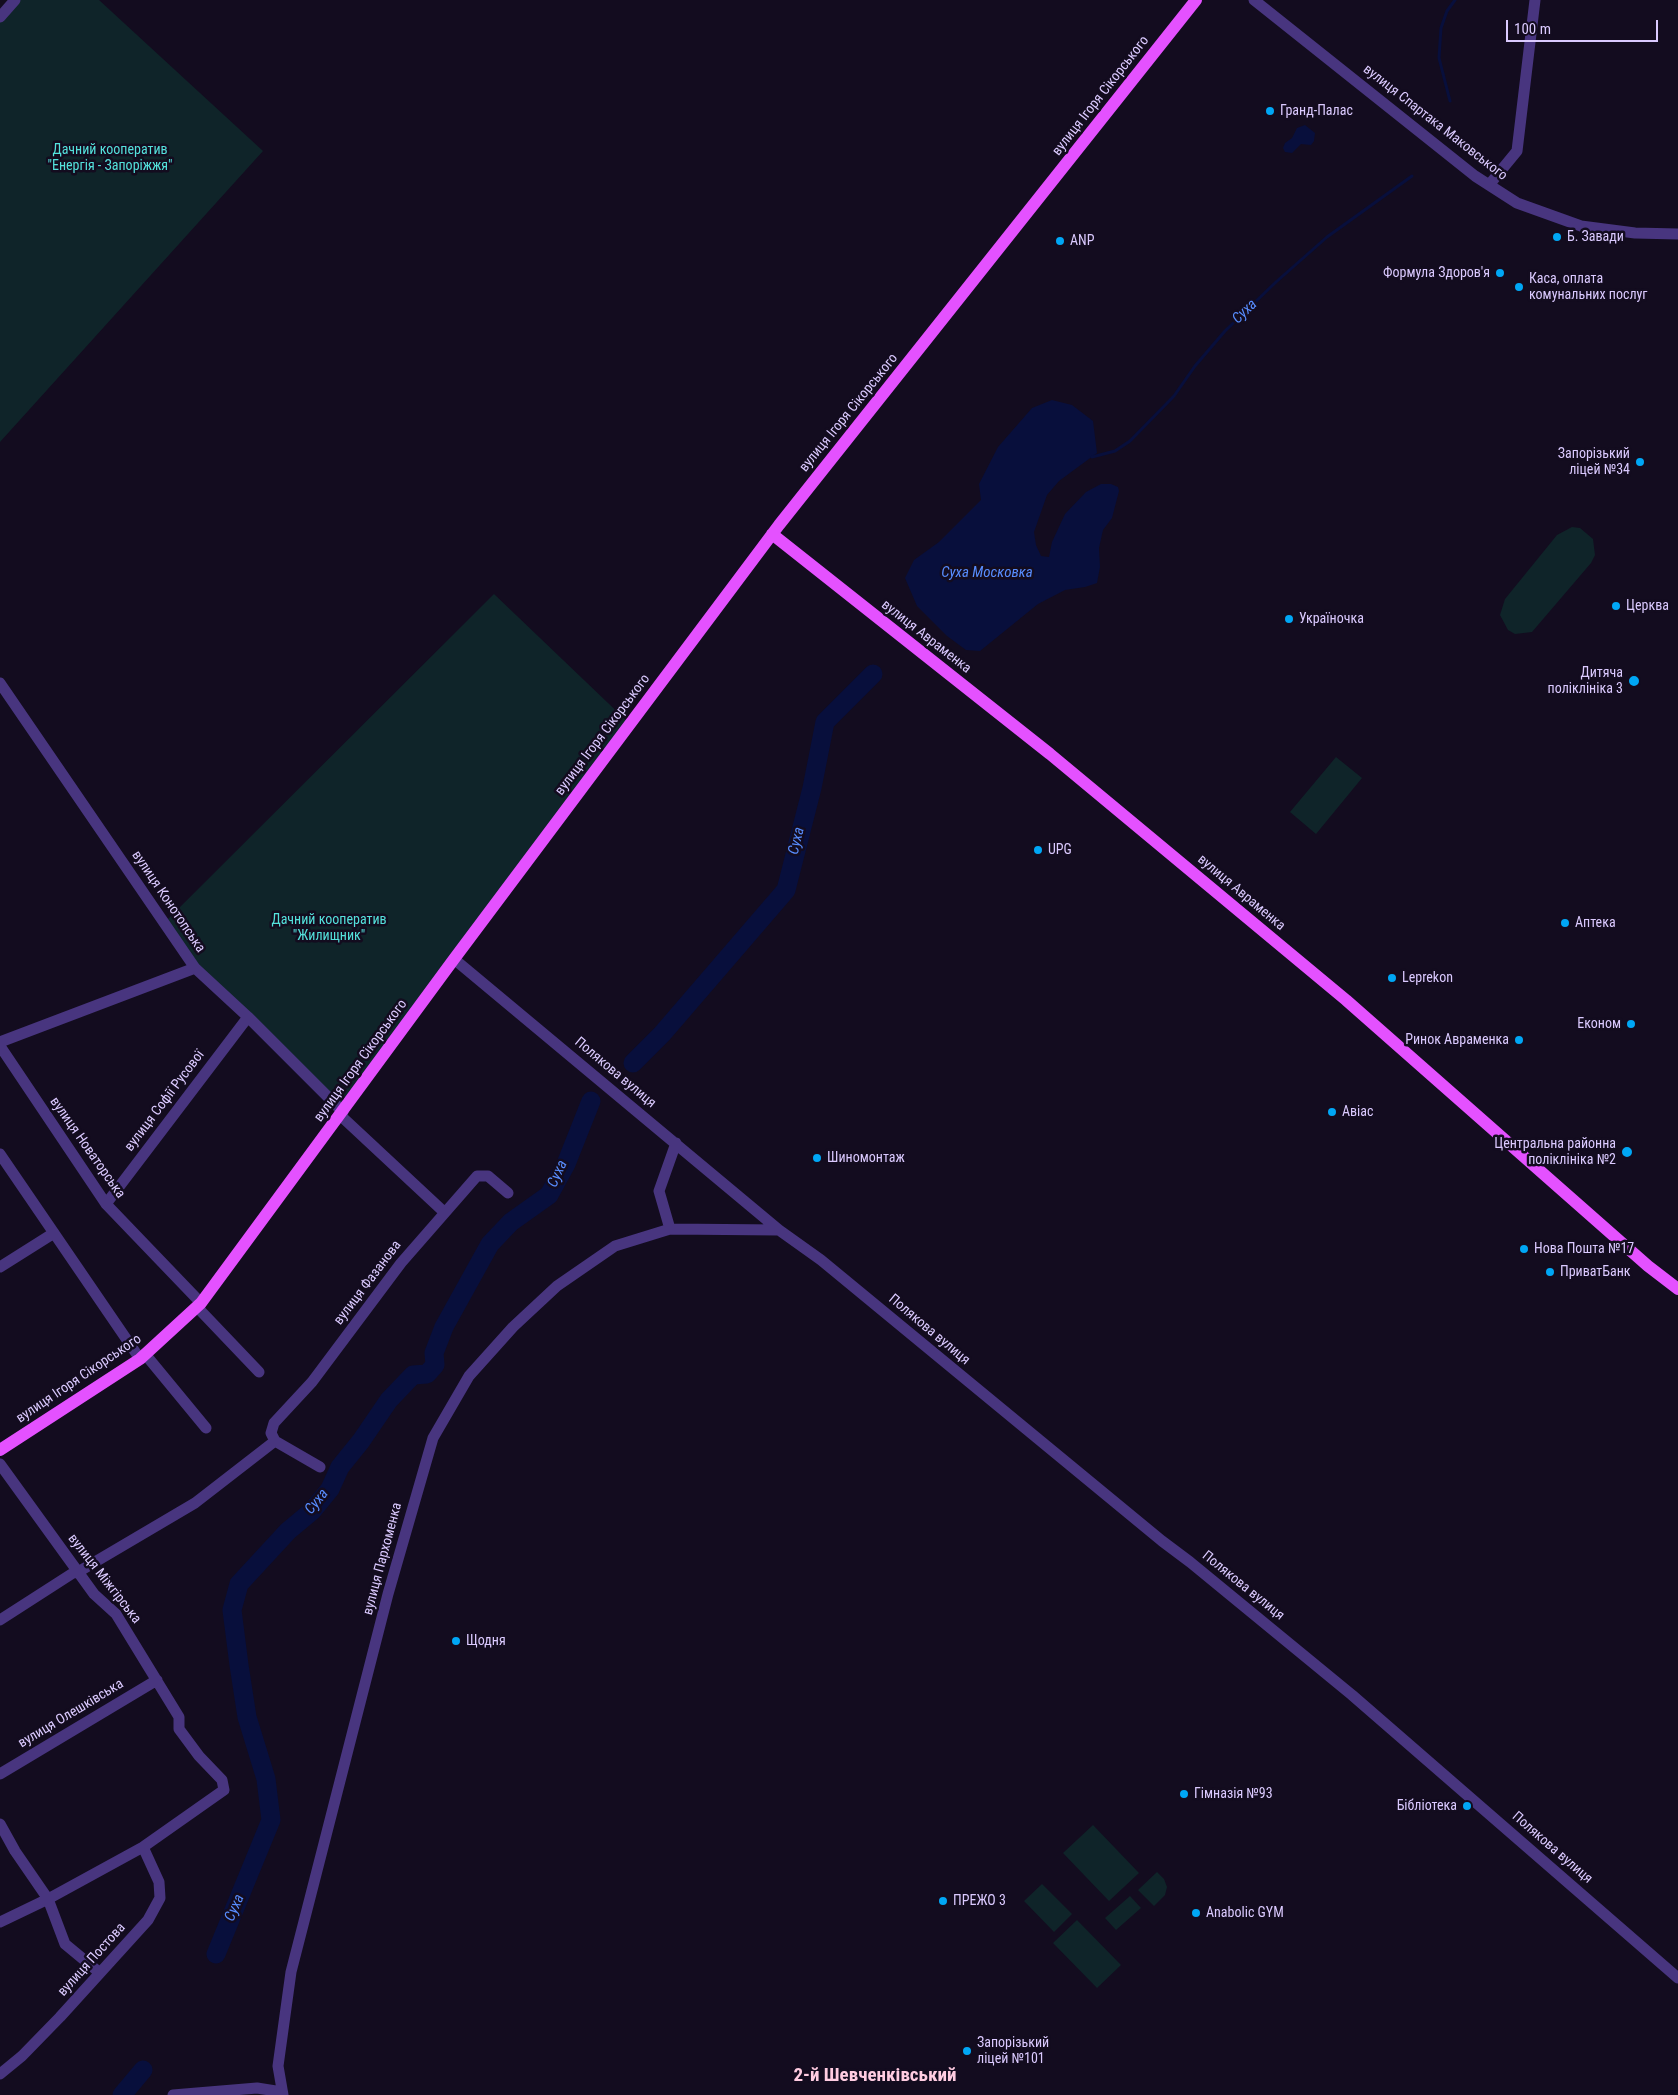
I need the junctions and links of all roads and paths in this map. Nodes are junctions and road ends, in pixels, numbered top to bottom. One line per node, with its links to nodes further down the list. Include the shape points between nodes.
1 (15, 0): 5 (street)
2 (1196, 0): 8 (main road, вулиця Ігоря Сікорського)
3 (1254, 0): 6 (street, вулиця Спартака Маковського)
4 (1535, 0): 6 (street, via 1518,151)
5 (0, 17)
6 (1489, 185): 7 (street, вулиця Спартака Маковського, via 1517,203 1581,226 1635,233)
7 (1678, 234)
8 (772, 534): 10 (main road, вулиця Ігоря Сікорського); 25 (main road, вулиця Авраменка, via 1050,754 1331,988)
9 (0, 683): 11 (street, вулиця Конотопська)
10 (454, 959): 15 (main road, вулиця Ігоря Сікорського); 16 (street, Полякова вулиця)
11 (195, 968): 12 (street, вулиця Конотопська); 13 (street)
12 (248, 1017): 15 (street, вулиця Конотопська); 19 (street, вулиця Софії Русової)
13 (0, 1042)
14 (0, 1046): 19 (street, вулиця Новаторська)
15 (342, 1114): 20 (street, вулиця Конотопська); 26 (main road, вулиця Ігоря Сікорського)
16 (676, 1144): 21 (street, via 659,1191); 22 (street, Полякова вулиця)
17 (0, 1154): 23 (street)
18 (508, 1193): 20 (street, вулиця Фазанова, via 488,1176 477,1176)
19 (106, 1204): 26 (street, вулиця Новаторська)
20 (444, 1212): 30 (street, вулиця Фазанова, via 401,1263 312,1382 274,1423 271,1433)
21 (670, 1229): 22 (street); 45 (street, вулиця Пархоменка, via 615,1246 557,1286 469,1376 433,1438 388,1594 291,1972 278,2066)
22 (779, 1230): 43 (street, Полякова вулиця, via 821,1260 1352,1695)
23 (54, 1233): 24 (street); 27 (street)
24 (0, 1267)
25 (1678, 1289)
26 (199, 1305): 27 (main road, вулиця Ігоря Сікорського); 28 (street, вулиця Новаторська)
27 (142, 1357): 29 (street); 31 (main road, вулиця Ігоря Сікорського)
28 (259, 1372)
29 (206, 1428)
30 (276, 1441): 33 (street); 34 (street, via 196,1503)
31 (0, 1450)
32 (0, 1464): 34 (street, вулиця Міжгірська)
33 (320, 1467)
34 (78, 1572): 35 (street); 36 (street, вулиця Міжгірська, via 94,1594 116,1614)
35 (0, 1620)
36 (157, 1680): 37 (street, вулиця Олешківська); 39 (street, вулиця Міжгірська, via 179,1717 179,1728 222,1780 224,1790)
37 (0, 1774)
38 (0, 1824): 40 (street)
39 (143, 1847): 40 (street); 42 (street, вулиця Постова, via 156,1873 160,1898 148,1920)
40 (48, 1899): 41 (street); 42 (street, via 65,1944)
41 (0, 1922)
42 (100, 1973): 44 (street, вулиця Постова, via 22,2056)
43 (1678, 1978)
44 (0, 2074)
45 (283, 2094): 46 (street, via 257,2088)
46 (173, 2095)

